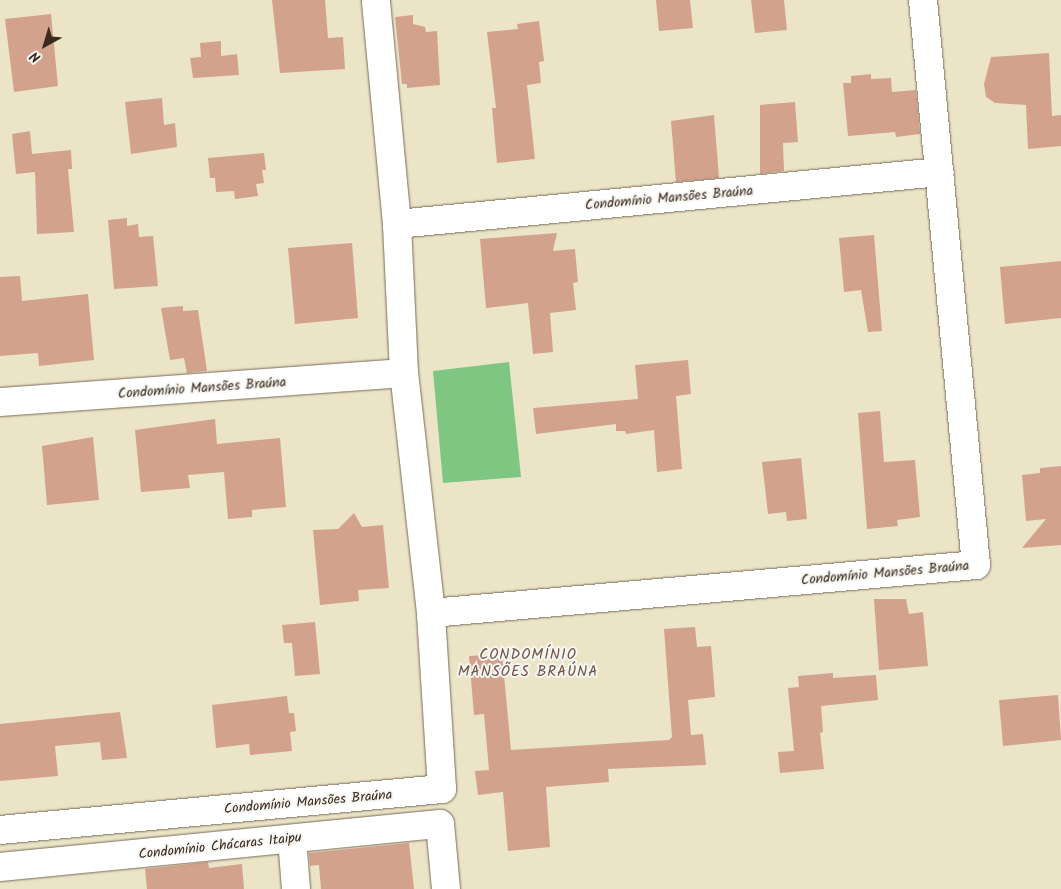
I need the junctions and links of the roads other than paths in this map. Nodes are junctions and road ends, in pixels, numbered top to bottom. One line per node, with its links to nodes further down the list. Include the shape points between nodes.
1 (376, 0): 4 (street, Condomínio Mansões Braúna)
2 (923, 0): 3 (street, Condomínio Mansões Braúna)
3 (940, 172): 4 (street, Condomínio Mansões Braúna); 7 (street, Condomínio Mansões Braúna, via 976,565)
4 (397, 224): 5 (street, Condomínio Mansões Braúna)
5 (404, 373): 6 (street, Condomínio Mansões Braúna); 7 (street, Condomínio Mansões Braúna)
6 (0, 402)
7 (432, 613): 8 (street, Condomínio Mansões Braúna, via 442,789)
8 (0, 830)
9 (292, 839): 10 (street, Condomínio Chácaras Itaipu); 11 (street); 12 (street, Condomínio Chácaras Itaipu, via 440,824)
10 (13, 874)
11 (296, 889)
12 (446, 889)

